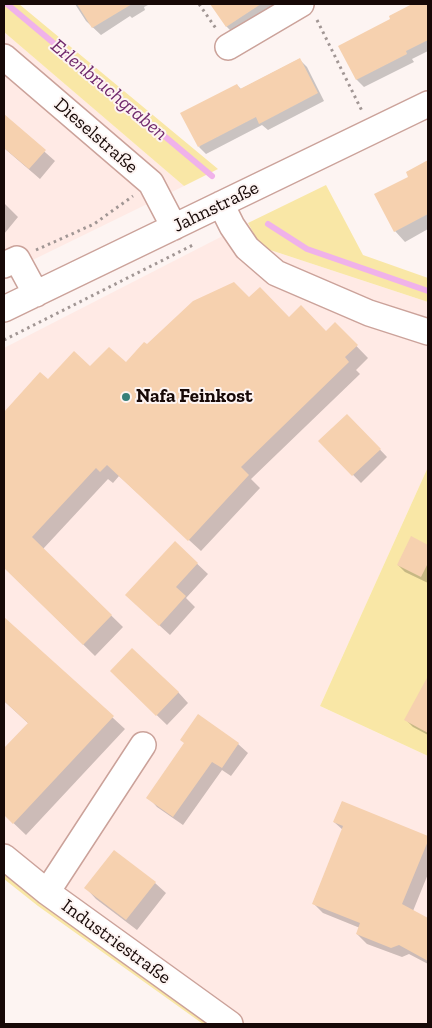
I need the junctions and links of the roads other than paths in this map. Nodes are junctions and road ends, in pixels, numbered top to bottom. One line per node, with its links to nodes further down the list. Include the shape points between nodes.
1 (307, 8): 2 (street)
2 (228, 47)
3 (4, 57): 6 (street, Dieselstraße, via 151,183)
4 (428, 104): 5 (street, Jahnstraße)
5 (222, 204): 6 (street, Jahnstraße); 10 (street, via 247,248 276,273 369,313)
6 (174, 228): 8 (street, Jahnstraße)
7 (11, 262): 8 (street)
8 (36, 294): 9 (street, Jahnstraße)
9 (4, 309)
10 (428, 332)
11 (143, 745): 13 (street)
12 (4, 856): 13 (street, Industriestraße)
13 (47, 892): 14 (street, Industriestraße)
14 (230, 1024)

